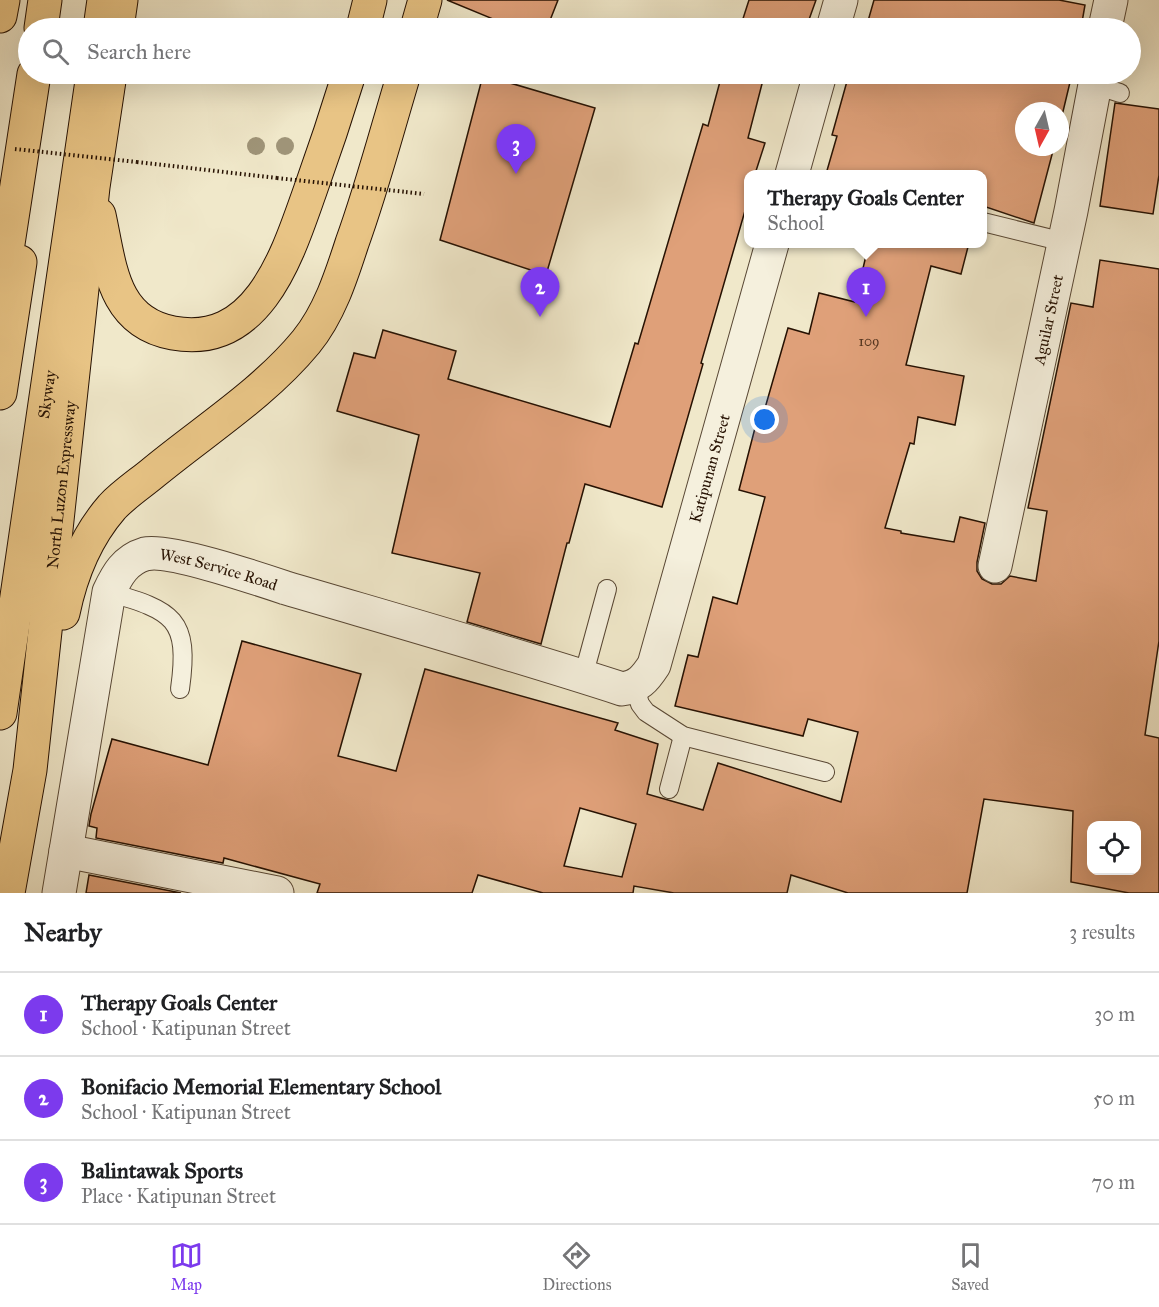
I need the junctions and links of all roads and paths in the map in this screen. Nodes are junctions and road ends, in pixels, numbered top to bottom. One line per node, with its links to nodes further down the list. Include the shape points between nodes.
1 (3, 0): 10 (highway)
2 (45, 0): 11 (highway)
3 (59, 0): 12 (highway)
4 (104, 0): 13 (highway)
5 (121, 0): 14 (highway)
6 (370, 0): 15 (highway)
7 (425, 0): 16 (highway)
8 (841, 0): 17 (street)
9 (1111, 0): 18 (street)
10 (0, 16)
11 (42, 18)
12 (56, 18)
13 (101, 18)
14 (118, 18)
15 (366, 18)
16 (420, 18)
17 (836, 18)
18 (1107, 18)
19 (32, 84): 34 (highway)
20 (46, 84): 35 (highway)
21 (92, 84): 42 (highway, Skyway)
22 (108, 84): 29 (highway, North Luzon Expressway)
23 (346, 84): 29 (highway, via 280,270 255,306 219,330 193,335 167,332 130,312 117,290)
24 (401, 84): 44 (highway, via 340,278 307,340 278,371 114,505 90,538 69,587)
25 (817, 84): 28 (street)
26 (1104, 84): 32 (street, Aguilar Street)
27 (15, 149): 30 (path, bridge)
28 (793, 170)
29 (93, 187): 44 (highway, North Luzon Expressway)
30 (424, 194)
31 (987, 223): 32 (lane)
32 (1064, 242): 36 (street, Aguilar Street)
33 (771, 248): 40 (street, Katipunan Street, via 654,665)
34 (0, 296)
35 (0, 393)
36 (995, 566)
37 (608, 589): 39 (lane)
38 (109, 592): 39 (street, West Service Road, via 128,562 145,554 162,553); 41 (lane, via 149,604 166,613 177,626 182,643); 47 (street, West Service Road)
39 (583, 677): 40 (street, West Service Road, via 622,689)
40 (635, 687): 43 (lane, via 646,711)
41 (180, 690)
42 (0, 713)
43 (683, 736): 45 (lane); 46 (lane)
44 (30, 770): 48 (highway, North Luzon Expressway)
45 (825, 772)
46 (669, 789)
47 (66, 851): 49 (street, West Service Road); 50 (street)
48 (8, 893)
49 (59, 893)
50 (277, 893)

